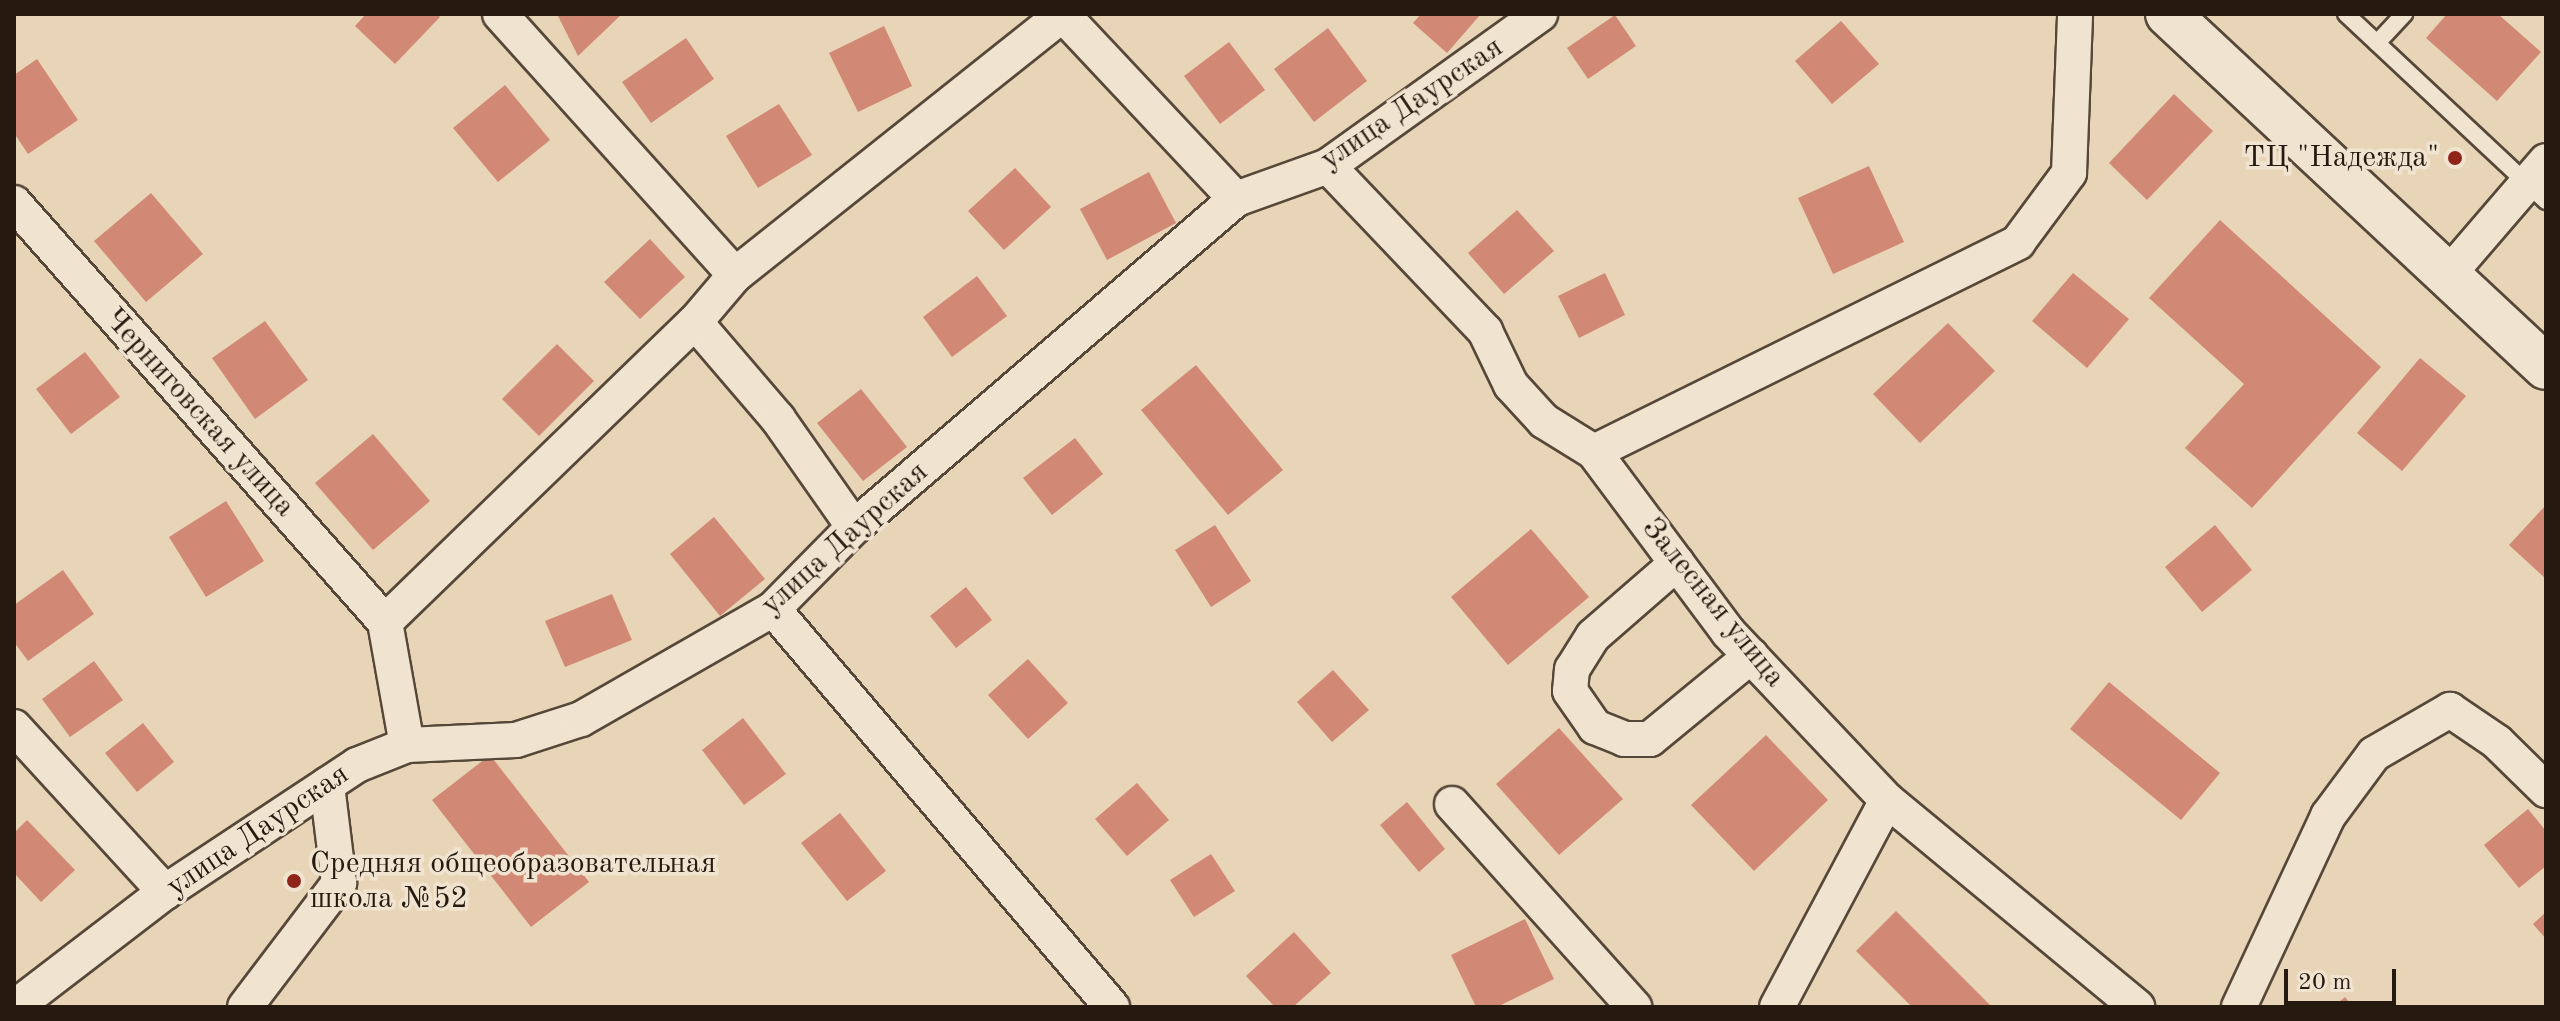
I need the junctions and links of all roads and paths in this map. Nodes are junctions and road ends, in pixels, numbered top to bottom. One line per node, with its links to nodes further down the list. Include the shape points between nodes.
1 (500, 14): 13 (street)
2 (1540, 14): 9 (street, улица Даурская)
3 (2075, 14): 17 (street, via 2069,173 2018,242)
4 (2168, 14): 14 (main road)
5 (2346, 14): 8 (lane)
6 (2404, 14): 8 (lane)
7 (1063, 15): 11 (street); 13 (street)
8 (2377, 43): 10 (lane)
9 (1328, 166): 11 (street, улица Даурская); 17 (street, Залесная улица, via 1485,331 1511,385 1544,421)
10 (2540, 182): 14 (street)
11 (1236, 199): 18 (street, улица Даурская)
12 (14, 203): 21 (street, Черниговская улица)
13 (735, 275): 15 (street)
14 (2448, 275): 16 (main road)
15 (695, 322): 18 (street, via 778,419); 21 (street)
16 (2546, 367)
17 (1594, 452): 19 (street, Залесная улица)
18 (854, 527): 20 (street, улица Даурская)
19 (1677, 563): 22 (street, Залесная улица); 22 (street, via 1593,636 1572,669 1570,691 1595,727 1624,739 1650,739)
20 (773, 609): 24 (street, улица Даурская, via 581,719 516,740); 32 (street)
21 (385, 622): 24 (street)
22 (1751, 656): 27 (street, Залесная улица)
23 (14, 727): 29 (street)
24 (407, 745): 25 (street, улица Даурская, via 357,765)
25 (327, 785): 29 (street, улица Даурская); 31 (street, via 339,883)
26 (2546, 790): 36 (street, via 2497,742 2450,710 2374,754 2328,816)
27 (1887, 800): 34 (street); 35 (street, Залесная улица)
28 (1452, 804): 33 (street)
29 (165, 892): 30 (street, улица Даурская)
30 (15, 1007)
31 (245, 1007)
32 (1112, 1007)
33 (1634, 1007)
34 (1777, 1007)
35 (2137, 1007)
36 (2239, 1007)

